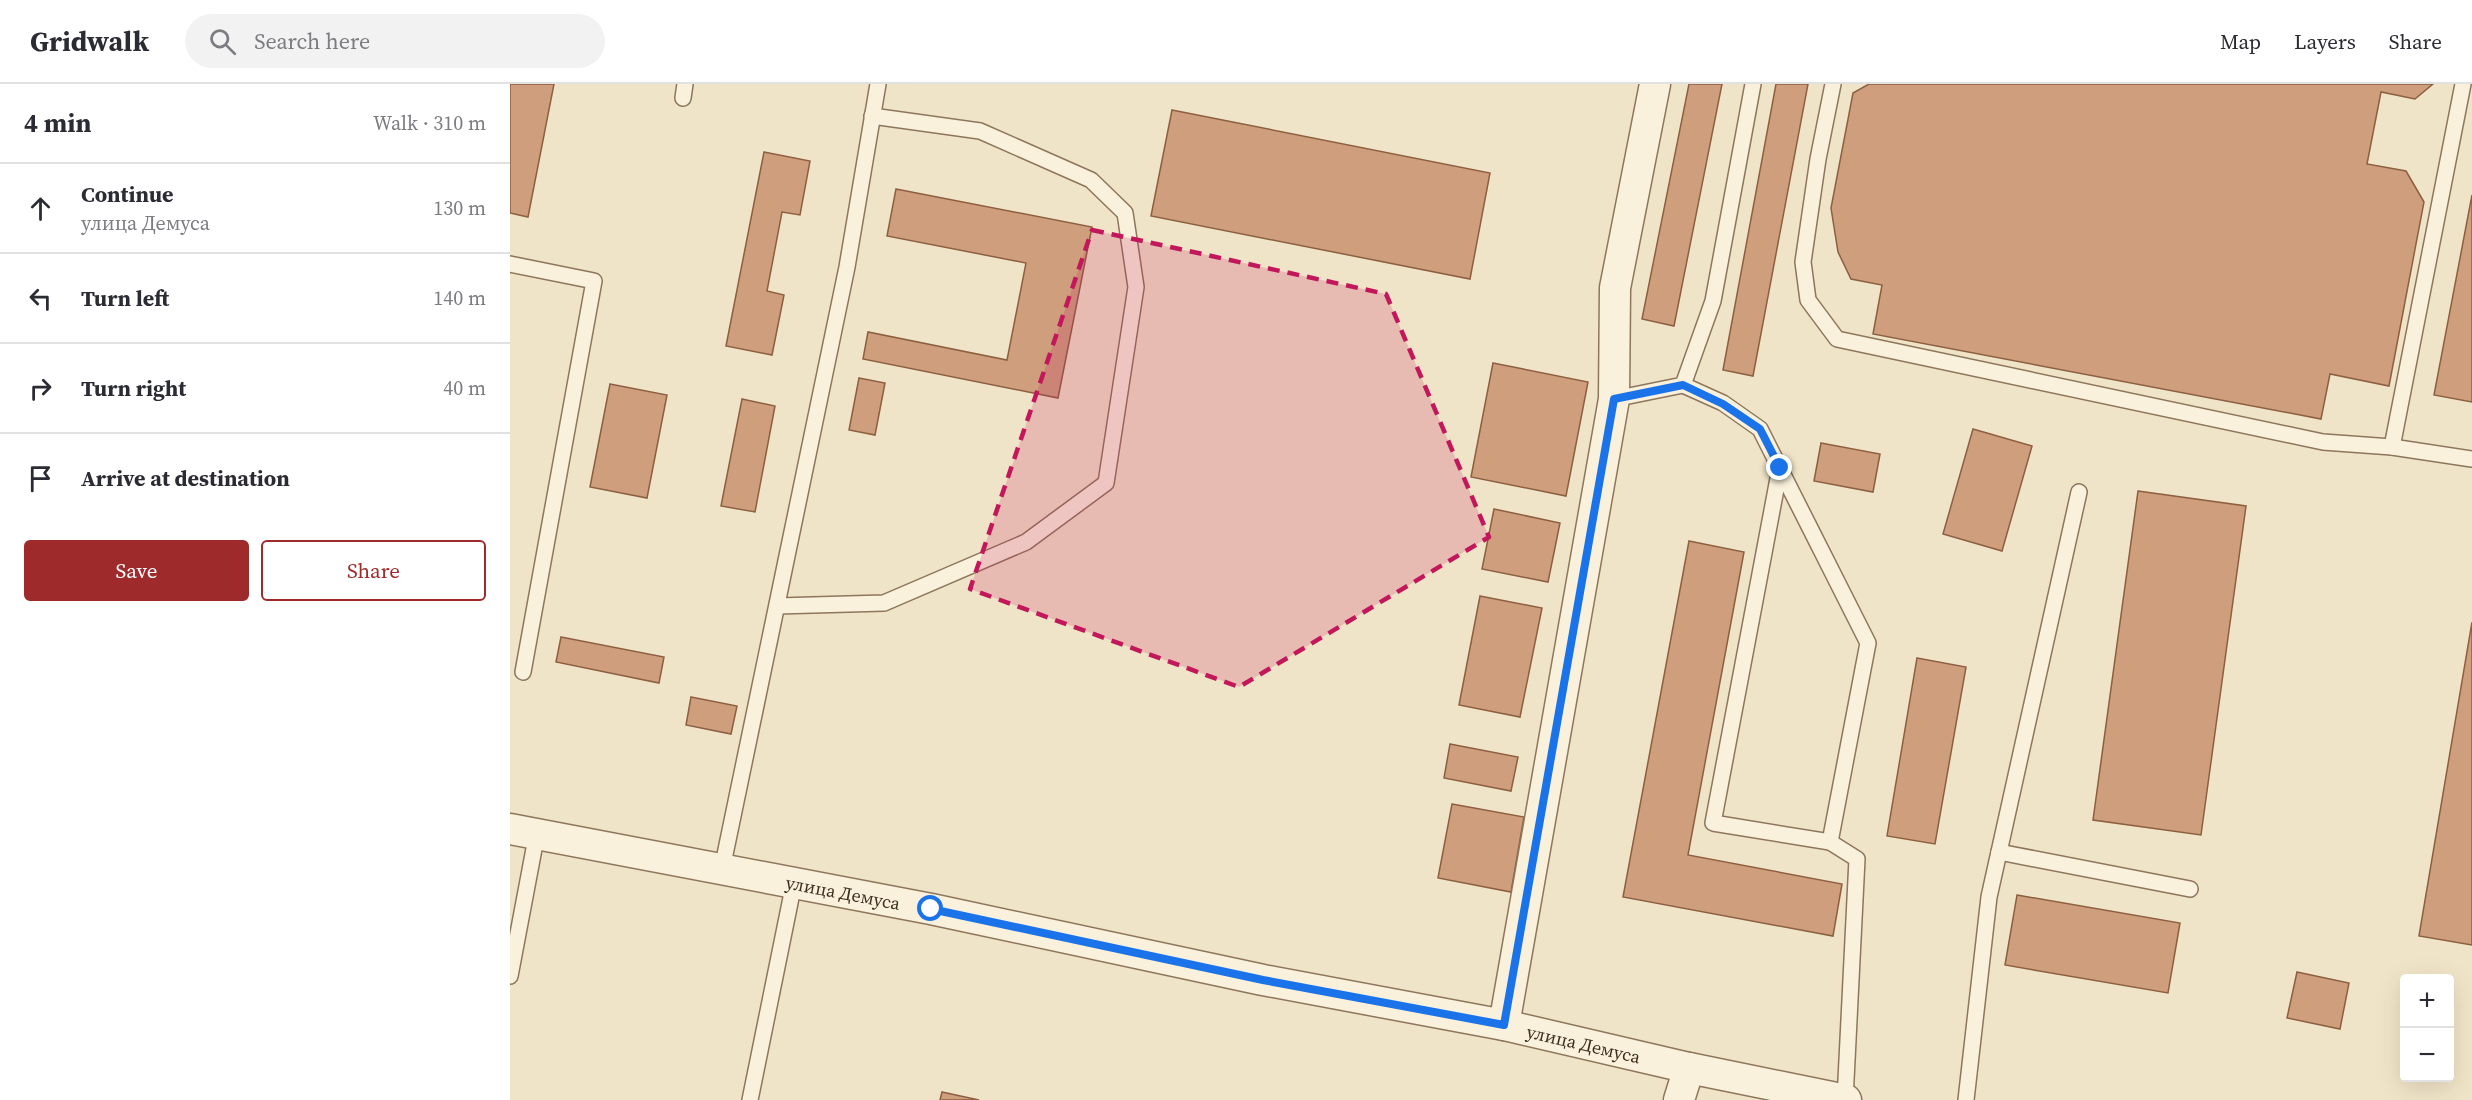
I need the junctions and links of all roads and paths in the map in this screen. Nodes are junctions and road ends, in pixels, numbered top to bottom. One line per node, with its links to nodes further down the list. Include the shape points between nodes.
1 (878, 84): 6 (lane)
2 (1655, 84): 9 (street, via 1615,288)
3 (1753, 84): 8 (lane, via 1713,301)
4 (1833, 84): 10 (lane, via 1803,262 1808,300 1837,339 2324,442)
5 (2463, 84): 10 (lane)
6 (872, 116): 14 (lane, via 847,267); 14 (lane, via 980,131 1091,180 1125,213 1136,287 1106,483 1026,542 884,603)
7 (510, 264): 15 (lane, via 594,281)
8 (1683, 385): 9 (lane); 12 (lane, via 1723,404 1760,429)
9 (1614, 399): 23 (street)
10 (2392, 447): 11 (lane)
11 (2472, 459)
12 (1780, 468): 17 (lane, via 1868,643); 17 (lane, via 1713,823)
13 (2079, 492): 18 (lane)
14 (777, 606): 19 (lane)
15 (523, 672)
16 (523, 831): 19 (street, улица Демуса); 22 (lane)
17 (1830, 842): 27 (lane, via 1857,859)
18 (1999, 852): 21 (lane); 28 (lane, via 1989,897)
19 (722, 869): 20 (street, улица Демуса)
20 (794, 883): 23 (street, улица Демуса, via 1263,980); 25 (lane)
21 (2190, 890)
22 (510, 976)
23 (1504, 1025): 24 (street, улица Демуса)
24 (1689, 1068): 26 (street); 27 (street, улица Демуса)
25 (750, 1100)
26 (1678, 1100)
27 (1845, 1100)
28 (1966, 1100)

